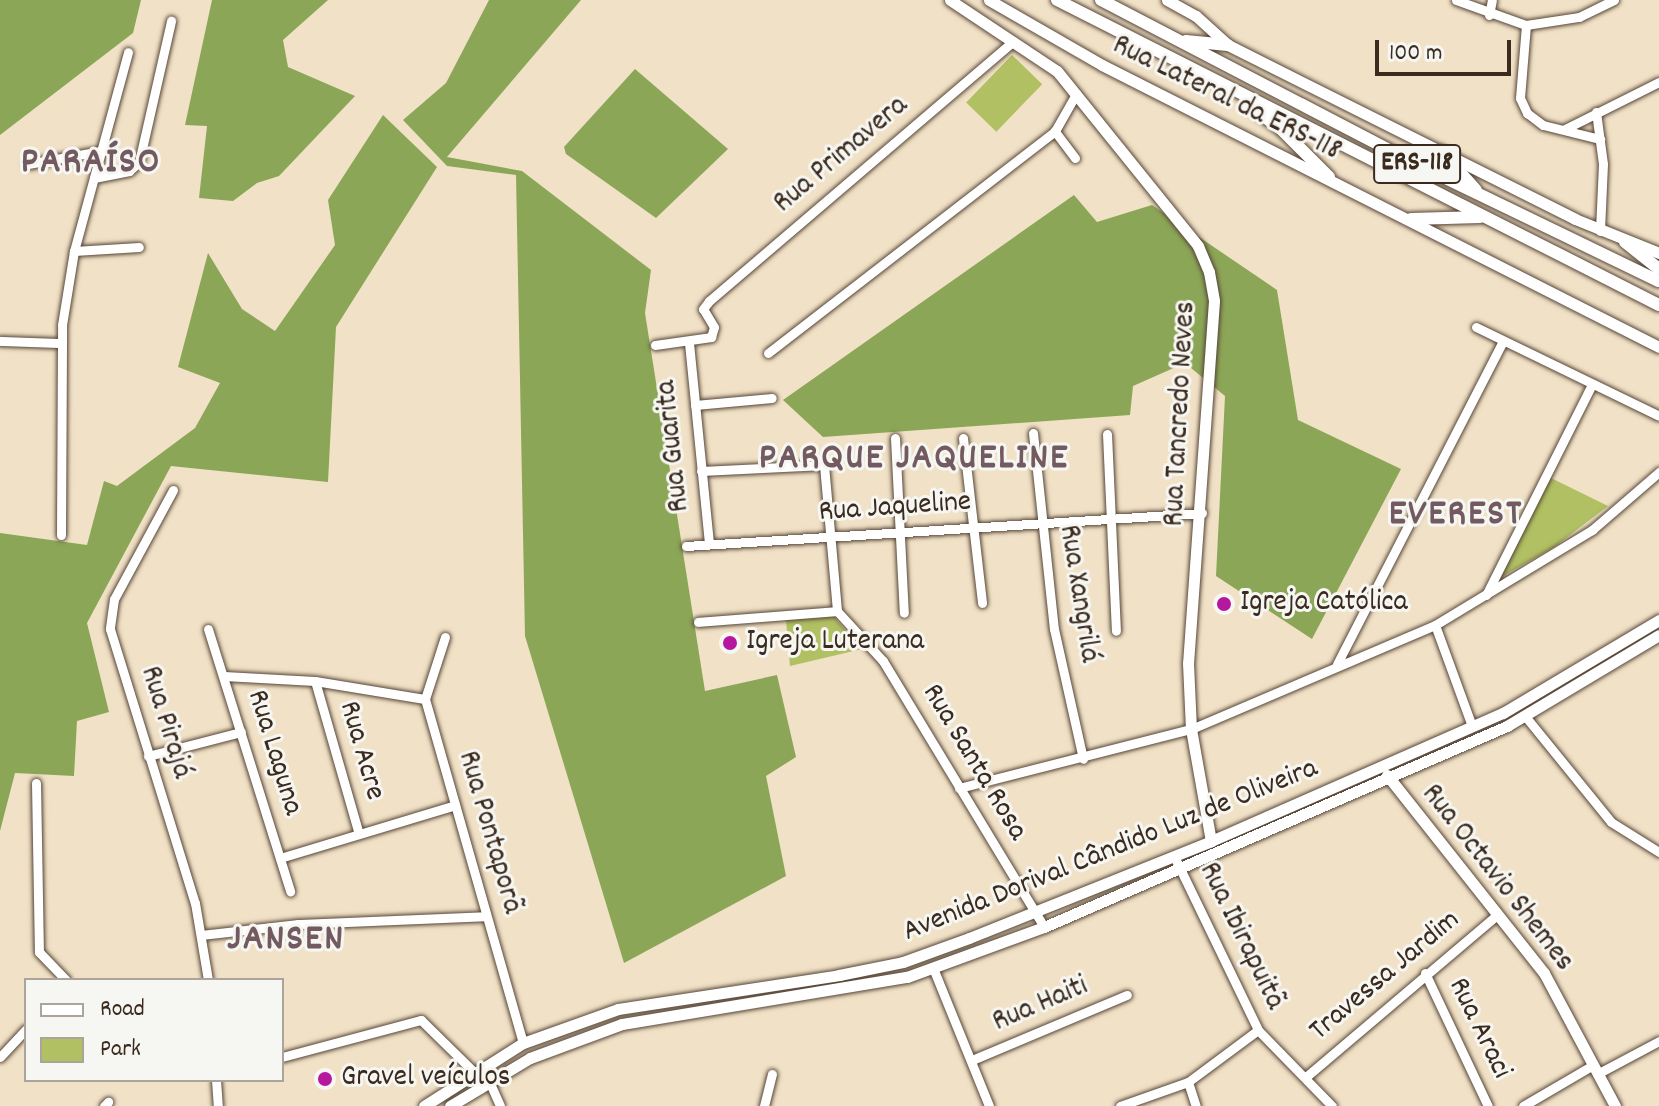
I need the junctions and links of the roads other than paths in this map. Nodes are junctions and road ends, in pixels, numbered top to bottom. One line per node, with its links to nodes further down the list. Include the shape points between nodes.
1 (950, 0): 13 (main road, Rua Tancredo Neves)
2 (989, 0): 27 (main road, Rua Lateral da ERS-118, via 1102,65)
3 (1057, 0): 17 (highway, ERS-118)
4 (1101, 0): 12 (highway, ERS-118)
5 (1167, 0): 14 (main road, Rua Lateral da ERS-118, via 1196,16)
6 (1456, 0): 9 (street)
7 (1492, 0): 9 (street)
8 (1614, 0): 11 (street, via 1579,17)
9 (1489, 15): 11 (street)
10 (171, 21): 28 (street, via 139,162 129,171)
11 (1526, 25): 20 (street, via 1522,106 1534,120)
12 (1179, 40): 14 (highway); 29 (highway, ERS-118)
13 (1013, 41): 18 (main road, Rua Tancredo Neves, via 1057,71); 44 (street, Rua Primavera, via 703,309 714,334)
14 (1228, 45): 24 (main road, Rua Lateral da ERS-118)
15 (128, 52): 23 (street)
16 (1659, 82): 19 (street)
17 (1223, 85): 27 (highway, via 1281,129); 30 (highway, ERS-118)
18 (1076, 94): 21 (street); 59 (main road, Rua Tancredo Neves, via 1198,246 1209,272 1214,301)
19 (1596, 112): 20 (street); 22 (street)
20 (1565, 129): 22 (street)
21 (1055, 131): 25 (street); 47 (street)
22 (1600, 139): 32 (street)
23 (100, 151): 26 (street); 28 (street)
24 (1441, 151): 29 (highway); 32 (main road, Rua Lateral da ERS-118)
25 (1075, 158)
26 (28, 164)
27 (1329, 177): 31 (main road, Rua Lateral da ERS-118)
28 (94, 178): 35 (street)
29 (1480, 195): 38 (highway, ERS-118)
30 (1482, 216): 31 (highway); 39 (highway, ERS-118)
31 (1411, 219): 46 (main road, Rua Lateral da ERS-118)
32 (1600, 231): 33 (main road, Rua Lateral da ERS-118)
33 (1625, 242): 36 (main road, Rua Lateral da ERS-118); 37 (highway)
34 (139, 247): 35 (street)
35 (74, 251): 43 (street)
36 (1659, 253)
37 (1659, 269)
38 (1659, 281)
39 (1659, 305)
40 (1476, 327): 42 (street)
41 (0, 341): 43 (street)
42 (1503, 341): 48 (street); 79 (street)
43 (61, 343): 64 (street)
44 (689, 343): 45 (street); 50 (street, Rua Guarita)
45 (655, 345)
46 (1659, 347)
47 (768, 353)
48 (1592, 384): 51 (street); 68 (street)
49 (772, 398): 50 (street)
50 (695, 405): 56 (street, Rua Guarita)
51 (1659, 416)
52 (1033, 433): 61 (street, Rua Xangrilá)
53 (1107, 434): 60 (street)
54 (895, 438): 63 (street)
55 (963, 438): 62 (street)
56 (701, 471): 65 (street, via 824,465); 66 (street, Rua Guarita)
57 (1659, 472): 68 (street, via 1592,530)
58 (173, 490): 87 (street, Rua Pirajá, via 114,599 110,629)
59 (1202, 513): 60 (street, Rua Jaqueline); 85 (main road, Rua Tancredo Neves, via 1188,663)
60 (1111, 519): 61 (street, Rua Jaqueline); 76 (street)
61 (1041, 523): 62 (street, Rua Jaqueline); 88 (street, Rua Xangrilá, via 1054,629)
62 (970, 528): 63 (street, Rua Jaqueline); 69 (street)
63 (900, 532): 65 (street, Rua Jaqueline); 71 (street)
64 (61, 535)
65 (830, 537): 66 (street, Rua Jaqueline); 70 (street)
66 (709, 544): 67 (street, Rua Jaqueline)
67 (686, 546)
68 (1485, 596): 74 (street)
69 (982, 603)
70 (837, 611): 73 (street); 92 (street, Rua Santa Rosa, via 883,661)
71 (904, 613)
72 (1659, 620): 84 (main road, Avenida Dorival Cândido Luz de Oliveira, via 1560,681)
73 (698, 622)
74 (1435, 625): 79 (street); 84 (street)
75 (208, 629): 80 (street, Rua Laguna)
76 (1116, 631)
77 (1659, 635): 83 (main road, Avenida Dorival Cândido Luz de Oliveira)
78 (445, 637): 82 (street)
79 (1337, 664): 85 (street)
80 (224, 676): 81 (street); 86 (street, Rua Laguna)
81 (315, 681): 82 (street); 94 (street, Rua Acre)
82 (425, 699): 93 (street, Rua Pontaporã)
83 (1525, 716): 90 (main road, Avenida Dorival Cândido Luz de Oliveira); 96 (street, via 1611,822)
84 (1472, 726): 89 (main road, Avenida Dorival Cândido Luz de Oliveira)
85 (1191, 729): 88 (street); 95 (main road, Rua Tancredo Neves)
86 (241, 732): 87 (street); 98 (street, Rua Laguna)
87 (148, 756): 105 (street, Rua Pirajá)
88 (1083, 759): 92 (street)
89 (1384, 768): 90 (main road, Rua Octavio Shemes); 95 (main road, Avenida Dorival Cândido Luz de Oliveira)
90 (1389, 781): 99 (main road, Avenida Dorival Cândido Luz de Oliveira); 102 (main road, Rua Octavio Shemes)
91 (36, 783): 108 (street, via 39,952)
92 (959, 788): 101 (street, Rua Santa Rosa)
93 (455, 805): 94 (street); 103 (street, Rua Pontaporã)
94 (359, 834): 98 (street)
95 (1211, 841): 97 (main road, Avenida Dorival Cândido Luz de Oliveira)
96 (1659, 852)
97 (1174, 856): 99 (street, Rua Ibirapuitã); 101 (main road, Avenida Dorival Cândido Luz de Oliveira)
98 (280, 858): 100 (street, Rua Laguna)
99 (1182, 871): 104 (main road, Avenida Dorival Cândido Luz de Oliveira); 111 (street, Rua Ibirapuitã)
100 (290, 891)
101 (1034, 911): 104 (street, Rua Santa Rosa); 114 (main road, Avenida Dorival Cândido Luz de Oliveira, via 903,962 618,1009)
102 (1497, 915): 107 (street, Travessa Jardim); 118 (main road, Rua Octavio Shemes, via 1544,973)
103 (486, 916): 105 (street, via 298,924); 114 (street, Rua Pontaporã)
104 (1044, 927): 106 (main road, Avenida Dorival Cândido Luz de Oliveira)
105 (201, 935): 109 (street, Rua Pirajá)
106 (933, 968): 117 (street); 122 (main road, Avenida Dorival Cândido Luz de Oliveira, via 842,990 622,1024 530,1058)
107 (1425, 973): 121 (street, Travessa Jardim); 134 (street, Rua Araci)
108 (64, 978)
109 (208, 978)
110 (1127, 995): 117 (street, Rua Haiti)
111 (1258, 1030): 121 (street, Rua Ibirapuitã); 124 (street)
112 (24, 1031): 116 (street)
113 (1659, 1041): 118 (street)
114 (523, 1043): 119 (main road, Avenida Dorival Cândido Luz de Oliveira)
115 (284, 1056): 119 (street, via 421,1020)
116 (0, 1057)
117 (972, 1060): 130 (street)
118 (1595, 1070): 135 (street); 136 (main road, Rua Octavio Shemes)
119 (475, 1073): 126 (main road, Avenida Dorival Cândido Luz de Oliveira)
120 (772, 1074): 129 (street)
121 (1307, 1076): 133 (street, Rua Ibirapuitã)
122 (489, 1081): 127 (main road, Avenida Dorival Cândido Luz de Oliveira); 128 (street)
123 (216, 1082): 125 (street)
124 (1188, 1082): 131 (street); 132 (street)
125 (218, 1106)
126 (424, 1106)
127 (450, 1106)
128 (500, 1106)
129 (764, 1106)
130 (989, 1106)
131 (1120, 1106)
132 (1196, 1106)
133 (1332, 1106)
134 (1488, 1106)
135 (1523, 1106)
136 (1615, 1106)

